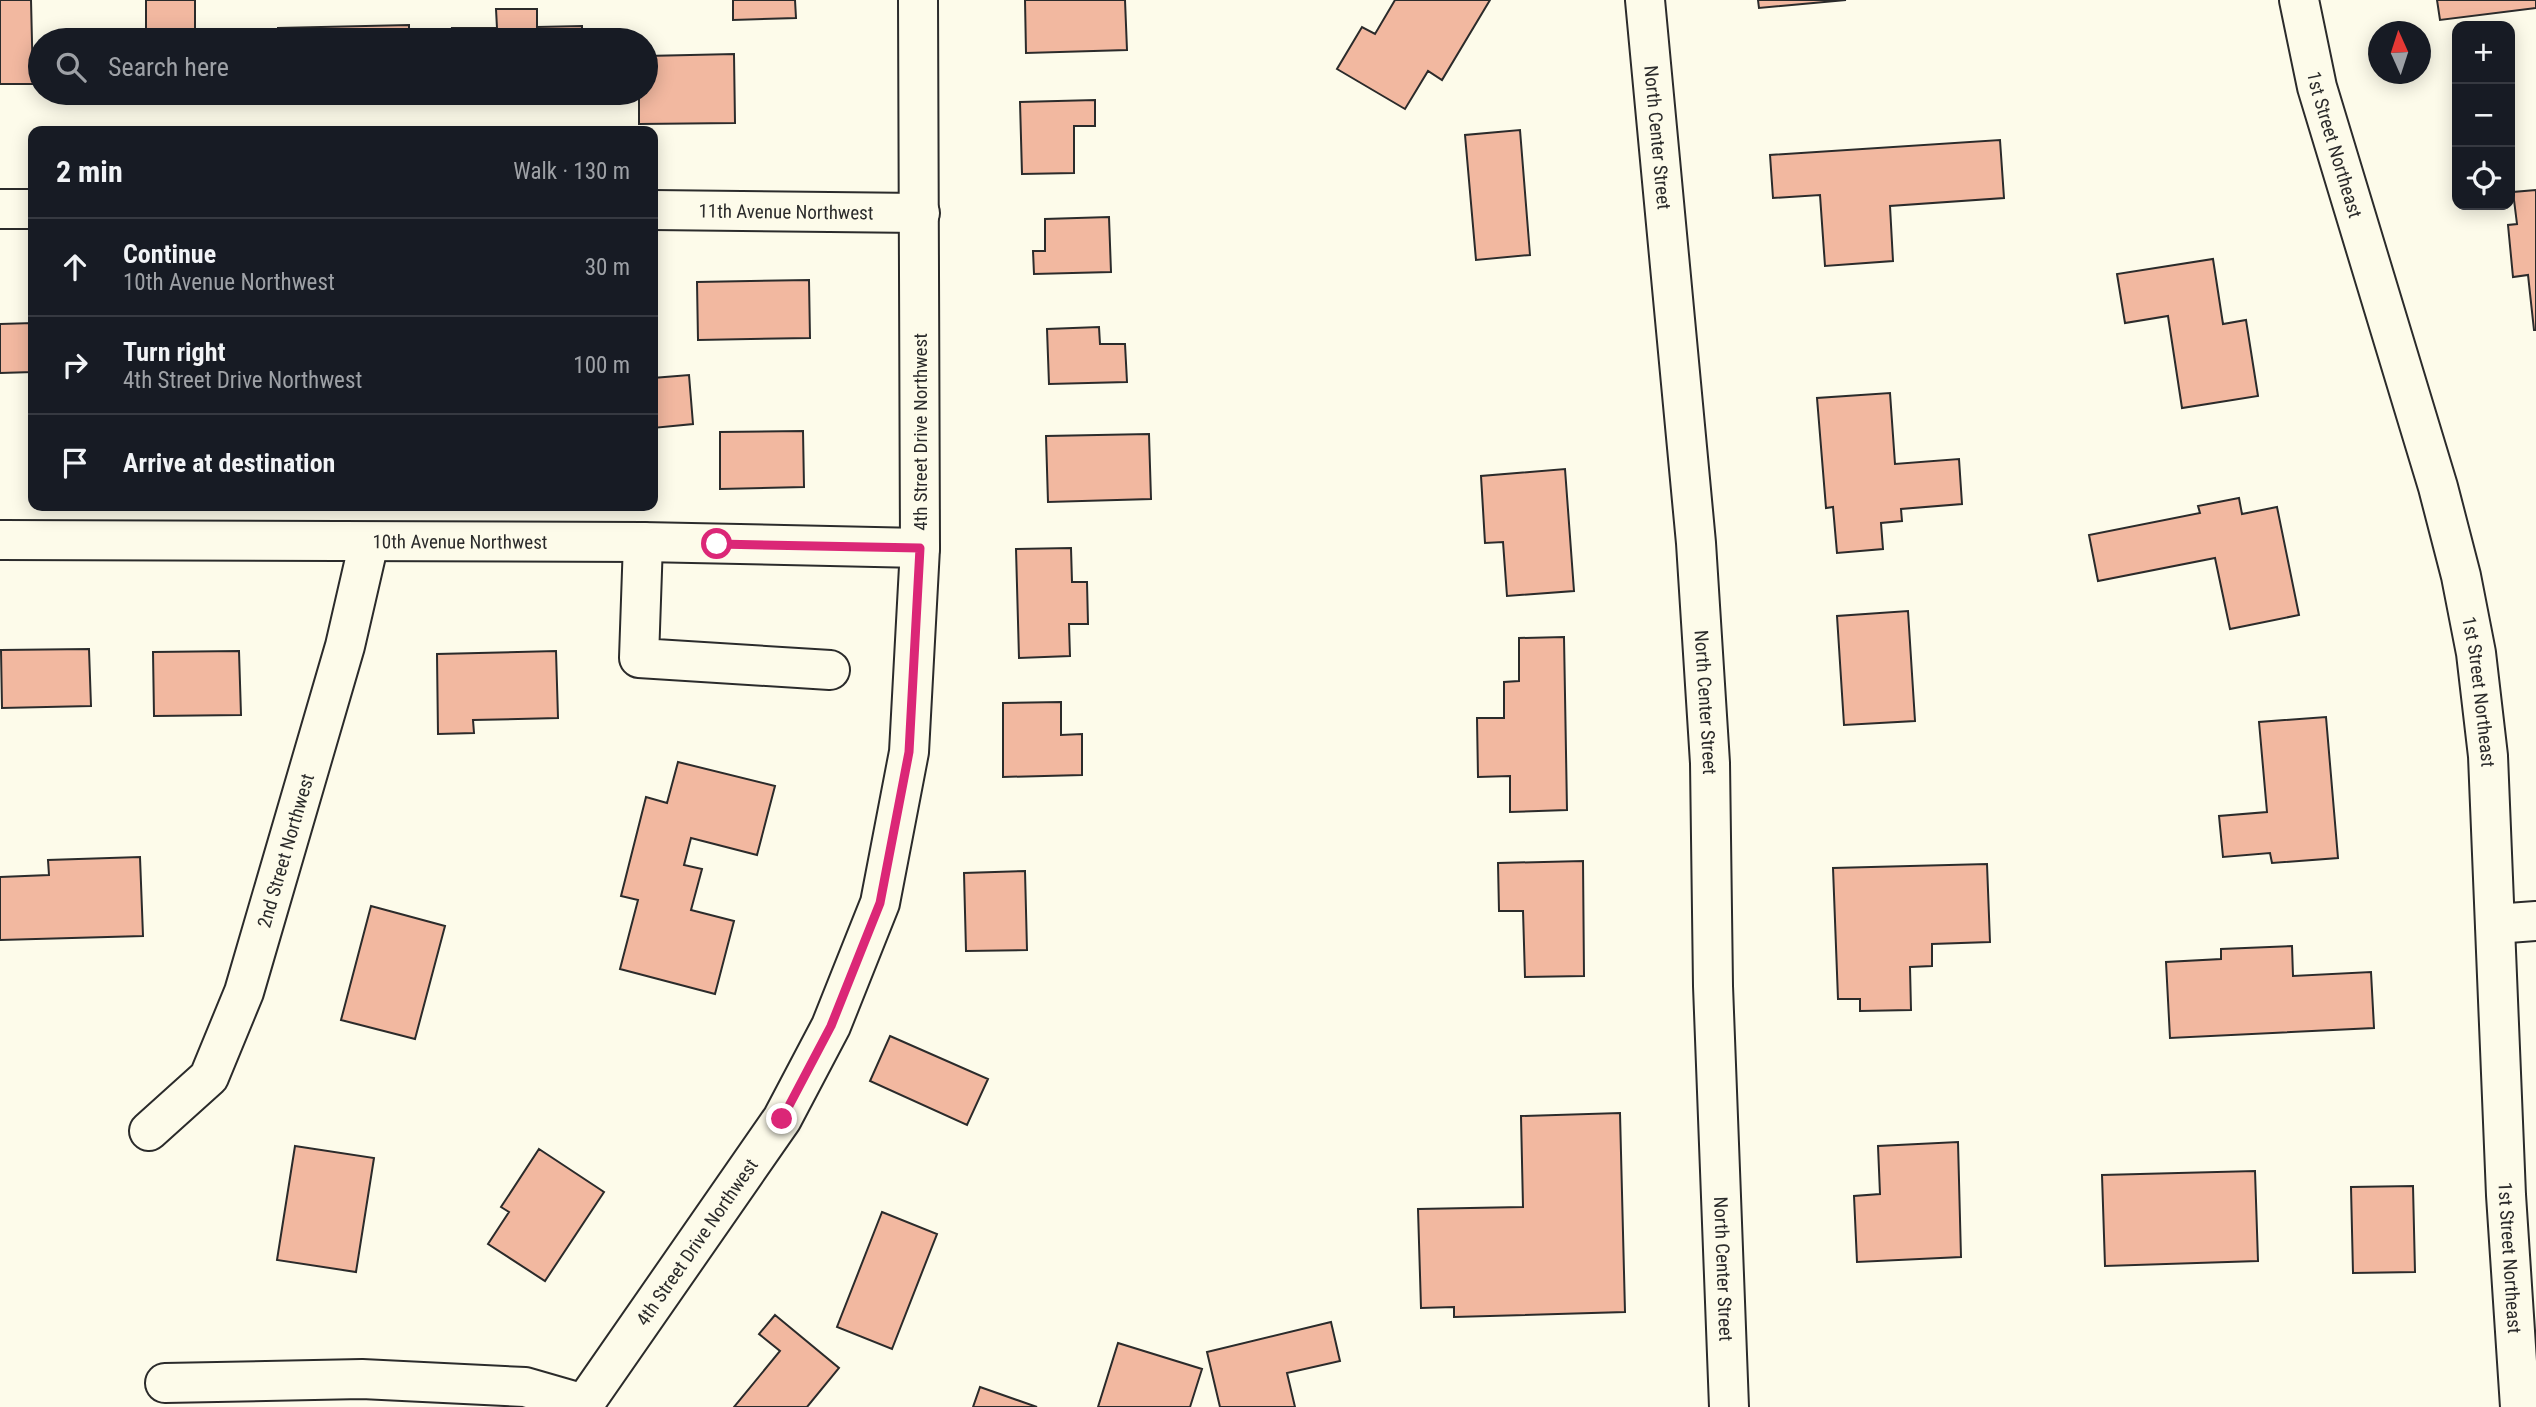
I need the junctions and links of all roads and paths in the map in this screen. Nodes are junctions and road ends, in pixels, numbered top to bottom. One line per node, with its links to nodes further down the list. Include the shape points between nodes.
1 (918, 0): 7 (street, 4th Street Drive Northwest)
2 (1645, 0): 18 (street, North Center Street, via 1696,543 1710,763 1713,986)
3 (2299, 0): 14 (street, 1st Street Northeast, via 2317,87 2461,576 2488,756)
4 (0, 209): 5 (street)
5 (28, 209)
6 (658, 210): 7 (street, 11th Avenue Northwest)
7 (920, 213): 11 (street, 4th Street Drive Northwest)
8 (0, 540): 9 (street, 10th Avenue Northwest)
9 (369, 542): 10 (street, 10th Avenue Northwest); 15 (street, 2nd Street Northwest, via 345,646 244,992 209,1077)
10 (643, 542): 11 (street, 10th Avenue Northwest); 12 (street, via 639,658)
11 (920, 548): 17 (street, 4th Street Drive Northwest, via 909,752 880,903 862,953 831,1026 782,1119)
12 (830, 670)
13 (2536, 921): 14 (street)
14 (2495, 924): 19 (street, 1st Street Northeast)
15 (149, 1130)
16 (165, 1383): 17 (street, via 362,1379 525,1387)
17 (583, 1406)
18 (1729, 1407)
19 (2520, 1407)

